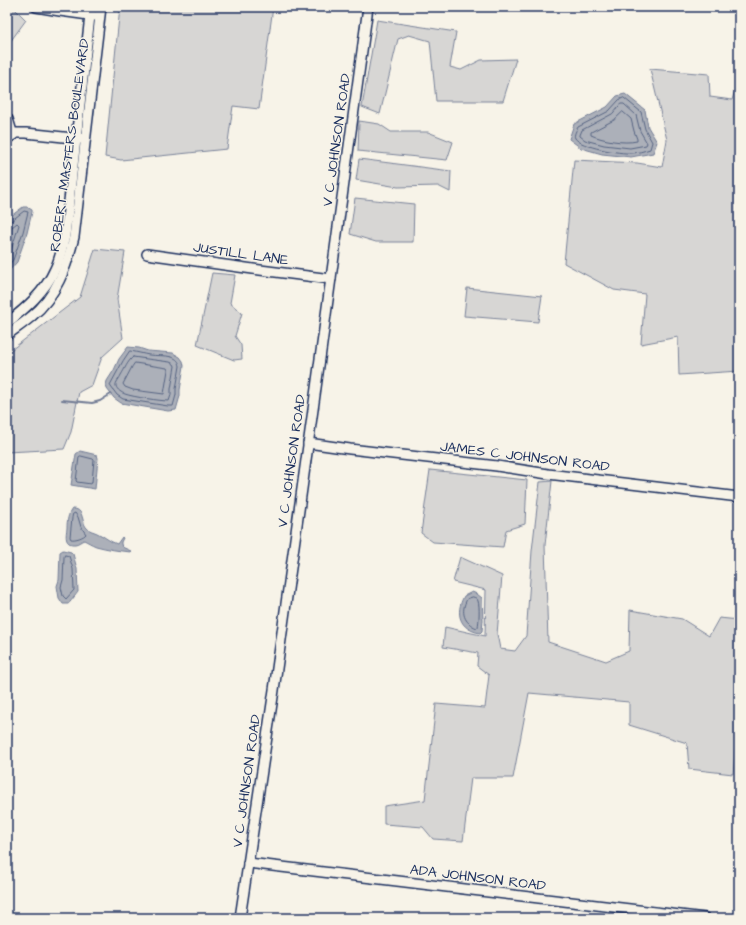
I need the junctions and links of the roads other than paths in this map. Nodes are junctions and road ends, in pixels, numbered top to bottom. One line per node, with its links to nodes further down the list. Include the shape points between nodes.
1 (36, 7): 3 (street, via 60,11)
2 (368, 7): 9 (street, V C JOHNSON ROAD)
3 (91, 11): 4 (street); 7 (street, ROBERT MASTERS BOULEVARD)
4 (101, 12): 7 (street, ROBERT MASTERS BOULEVARD)
5 (8, 118): 6 (street)
6 (10, 137): 7 (street, via 16,133 26,133)
7 (81, 139): 10 (street, ROBERT MASTERS BOULEVARD, via 65,236 55,269 38,296); 11 (street, ROBERT MASTERS BOULEVARD, via 74,238 65,269 45,303 33,316)
8 (147, 254): 9 (street, JUSTILL LANE)
9 (331, 279): 12 (street, V C JOHNSON ROAD)
10 (7, 323)
11 (7, 335)
12 (308, 442): 13 (street, JAMES C JOHNSON ROAD); 14 (street, V C JOHNSON ROAD)
13 (739, 497)
14 (248, 863): 15 (street, V C JOHNSON ROAD); 16 (street, ADA JOHNSON ROAD)
15 (240, 918)
16 (705, 918)

